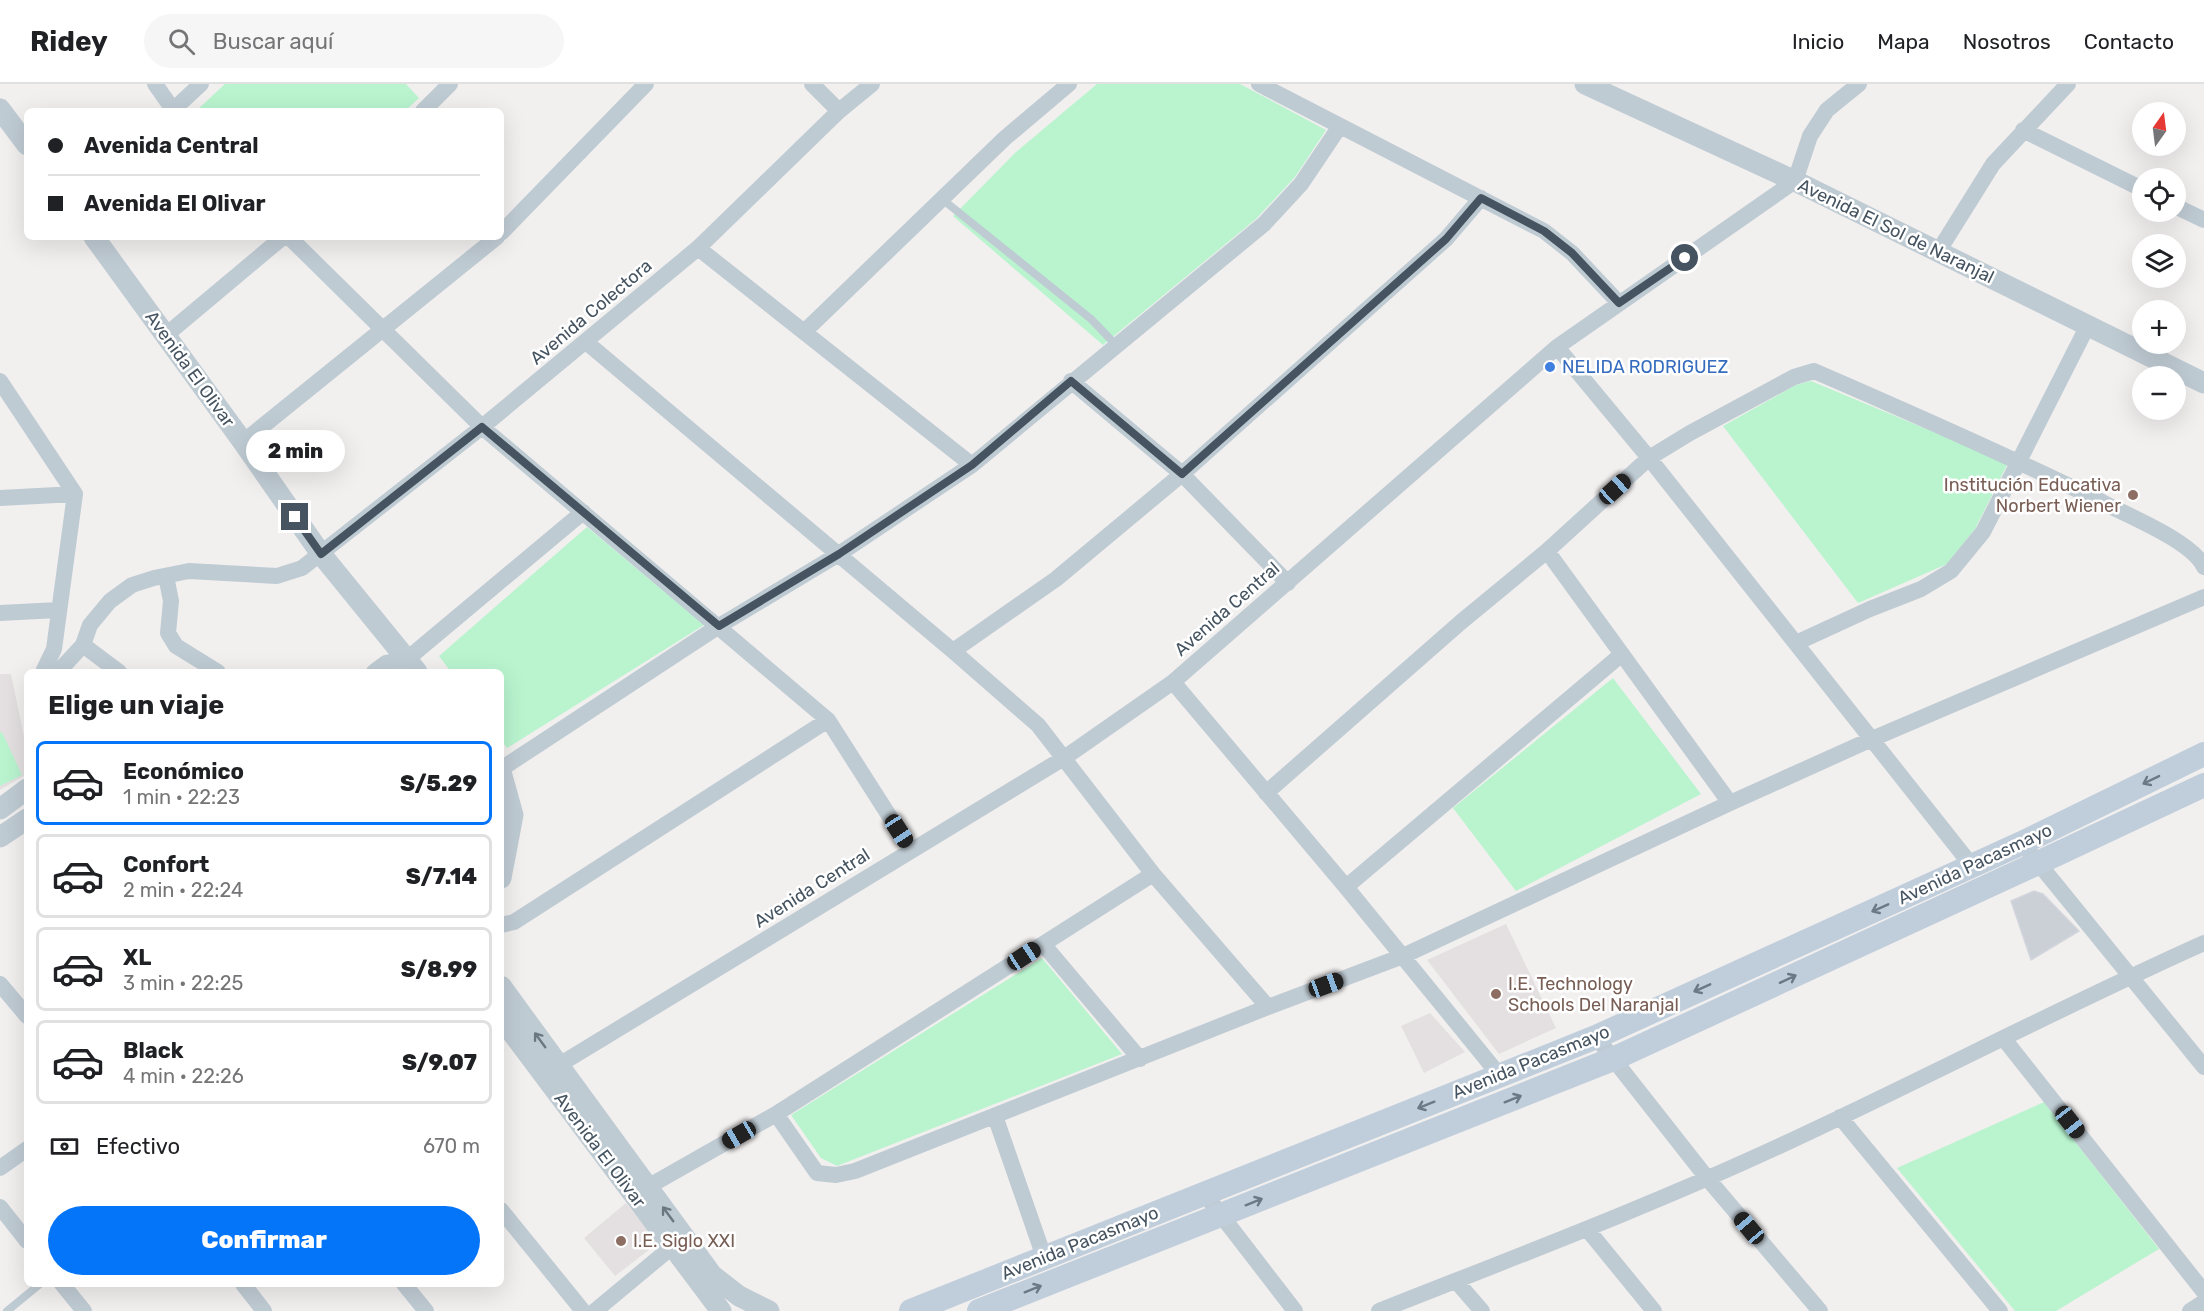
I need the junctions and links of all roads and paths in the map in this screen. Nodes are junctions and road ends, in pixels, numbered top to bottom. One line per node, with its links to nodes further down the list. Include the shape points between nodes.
1 (155, 84): 12 (street)
2 (201, 84): 13 (street)
3 (450, 84): 14 (street)
4 (646, 84): 26 (street)
5 (812, 84): 16 (street)
6 (872, 84): 16 (street, Avenida Colectora)
7 (1069, 84): 23 (street)
8 (1258, 84): 17 (street)
9 (1585, 84): 20 (street, Avenida El Sol de Naranjal)
10 (1858, 84): 20 (street, via 1827,110 1810,136)
11 (2068, 84): 18 (street)
12 (172, 108)
13 (175, 108)
14 (426, 108)
15 (0, 109): 19 (street)
16 (839, 111): 31 (street, Avenida Colectora)
17 (1340, 126): 22 (street); 39 (street, via 1301,184 1263,224)
18 (2023, 130): 21 (street); 32 (street, via 1993,164)
19 (24, 142)
20 (1795, 181): 32 (street, Avenida El Sol de Naranjal); 33 (street, Avenida Central)
21 (2132, 184)
22 (1481, 198): 33 (street, via 1544,231 1572,253); 49 (street, via 1446,239)
23 (942, 199): 36 (street); 39 (lane, via 1091,319)
24 (2186, 211): 25 (street)
25 (2204, 220)
26 (504, 230)
27 (96, 240): 37 (street, Avenida El Olivar)
28 (279, 240): 37 (street)
29 (292, 240): 35 (street)
30 (493, 240): 35 (street)
31 (698, 248): 36 (street); 38 (street, Avenida Colectora)
32 (1938, 252): 34 (street, Avenida El Sol de Naranjal)
33 (1619, 303): 40 (street, Avenida Central)
34 (2088, 325): 43 (street, Avenida El Sol de Naranjal); 47 (street)
35 (382, 330): 44 (street); 45 (street)
36 (805, 331): 48 (street)
37 (166, 335): 45 (street, Avenida El Olivar)
38 (586, 342): 44 (street, Avenida Colectora); 55 (street)
39 (1116, 345): 42 (street)
40 (1557, 347): 46 (street); 58 (street, Avenida Central)
41 (0, 381): 50 (street)
42 (1071, 381): 48 (street); 49 (street)
43 (2204, 383)
44 (482, 427): 52 (street); 54 (street, Avenida Colectora)
45 (243, 442): 54 (street, Avenida El Olivar)
46 (1649, 458): 47 (street, via 1794,377 1814,371); 53 (street); 63 (street)
47 (2019, 461): 56 (street, via 2170,537 2200,558); 63 (street, via 1983,532 1951,571 1921,589)
48 (972, 465): 55 (street)
49 (1182, 474): 58 (street); 65 (street, via 1056,579)
50 (75, 494): 51 (street); 60 (street)
51 (0, 498)
52 (583, 512): 62 (street); 67 (street)
53 (1547, 551): 66 (street); 82 (street)
54 (321, 554): 57 (street, Avenida Colectora, via 303,568 277,576 189,571); 67 (street, Avenida El Olivar)
55 (839, 554): 62 (street); 65 (street)
56 (2204, 567)
57 (166, 576): 64 (street, Avenida Colectora, via 132,585 110,601 90,625); 71 (street, via 171,601 168,633 176,646)
58 (1288, 583): 73 (street, Avenida Central)
59 (2204, 597): 75 (street)
60 (58, 610): 61 (street); 68 (street, via 54,649)
61 (0, 613)
62 (719, 626): 74 (street); 78 (street)
63 (1796, 642): 75 (street)
64 (83, 645): 69 (street, Avenida Colectora); 70 (street)
65 (953, 651): 77 (street, via 1038,724)
66 (1622, 654): 83 (street); 94 (street)
67 (411, 666): 72 (street, via 386,663)
68 (44, 669)
69 (61, 669)
70 (115, 669)
71 (213, 669)
72 (378, 669)
73 (1173, 682): 77 (street, Avenida Central); 82 (street)
74 (828, 720): 89 (street); 95 (street, via 514,922)
75 (1872, 739): 83 (street); 92 (street)
76 (2204, 754): 88 (main road, Avenida Pacasmayo, one-way to 88)
77 (1064, 758): 89 (street, Avenida Central); 93 (street)
78 (504, 768)
79 (504, 781): 90 (street, via 513,815)
80 (2204, 784): 91 (main road, Avenida Pacasmayo)
81 (24, 791): 84 (street)
82 (1266, 793): 94 (street)
83 (1730, 802): 98 (street)
84 (4, 806): 85 (street)
85 (24, 820)
86 (24, 822): 87 (street)
87 (0, 837)
88 (2022, 843): 91 (street); 92 (main road, Avenida Pacasmayo)
89 (911, 850): 110 (street, Avenida Central)
90 (504, 862)
91 (2038, 863): 99 (street); 108 (main road, Avenida Pacasmayo, one-way to 91)
92 (1972, 866): 105 (main road, Avenida Pacasmayo, one-way to 105)
93 (1153, 874): 97 (street); 102 (street)
94 (1346, 887): 98 (street)
95 (504, 924)
96 (2204, 943): 99 (street)
97 (1043, 944): 107 (street); 112 (street)
98 (1403, 956): 102 (street); 111 (street)
99 (2130, 976): 106 (street); 109 (street)
100 (2, 991): 103 (street)
101 (504, 991): 110 (street, one-way to 101)
102 (1268, 1007): 107 (street)
103 (24, 1014)
104 (504, 1021): 110 (street, Avenida El Olivar)
105 (1596, 1037): 108 (street); 111 (main road, Avenida Pacasmayo)
106 (2004, 1039): 114 (street); 132 (street)
107 (1140, 1059): 113 (street)
108 (1613, 1059): 117 (street); 122 (main road, Avenida Pacasmayo, one-way to 108)
109 (2204, 1067)
110 (551, 1070): 118 (street, Avenida El Olivar)
111 (1500, 1076): 119 (main road, Avenida Pacasmayo, one-way to 119)
112 (776, 1114): 113 (street, via 817,1173 836,1175); 118 (street)
113 (995, 1116): 126 (street)
114 (1840, 1117): 117 (street); 149 (street)
115 (24, 1151): 116 (street)
116 (0, 1168)
117 (1707, 1178): 123 (street); 148 (street)
118 (641, 1191): 125 (street, Avenida El Olivar); 141 (street, one-way to 118, via 739,1296 712,1275)
119 (1204, 1193): 122 (street); 126 (main road, Avenida Pacasmayo)
120 (0, 1207): 124 (street)
121 (504, 1214): 138 (street)
122 (1221, 1215): 143 (main road, Avenida Pacasmayo, one-way to 122); 144 (street)
123 (1587, 1228): 127 (street); 147 (street)
124 (24, 1237)
125 (672, 1246): 139 (street); 140 (street, Avenida El Olivar)
126 (1044, 1257): 142 (main road, Avenida Pacasmayo)
127 (1456, 1281): 145 (street); 146 (street)
128 (36, 1287): 134 (lane)
129 (64, 1287): 135 (street)
130 (245, 1287): 136 (street)
131 (406, 1287): 137 (street)
132 (2204, 1292)
133 (2204, 1302): 150 (street)
134 (7, 1311)
135 (84, 1311)
136 (264, 1311)
137 (426, 1311)
138 (584, 1311)
139 (595, 1311)
140 (722, 1311)
141 (769, 1311)
142 (911, 1311)
143 (979, 1311)
144 (1295, 1311)
145 (1379, 1311)
146 (1482, 1311)
147 (1654, 1311)
148 (1820, 1311)
149 (2000, 1311)
150 (2190, 1311)

